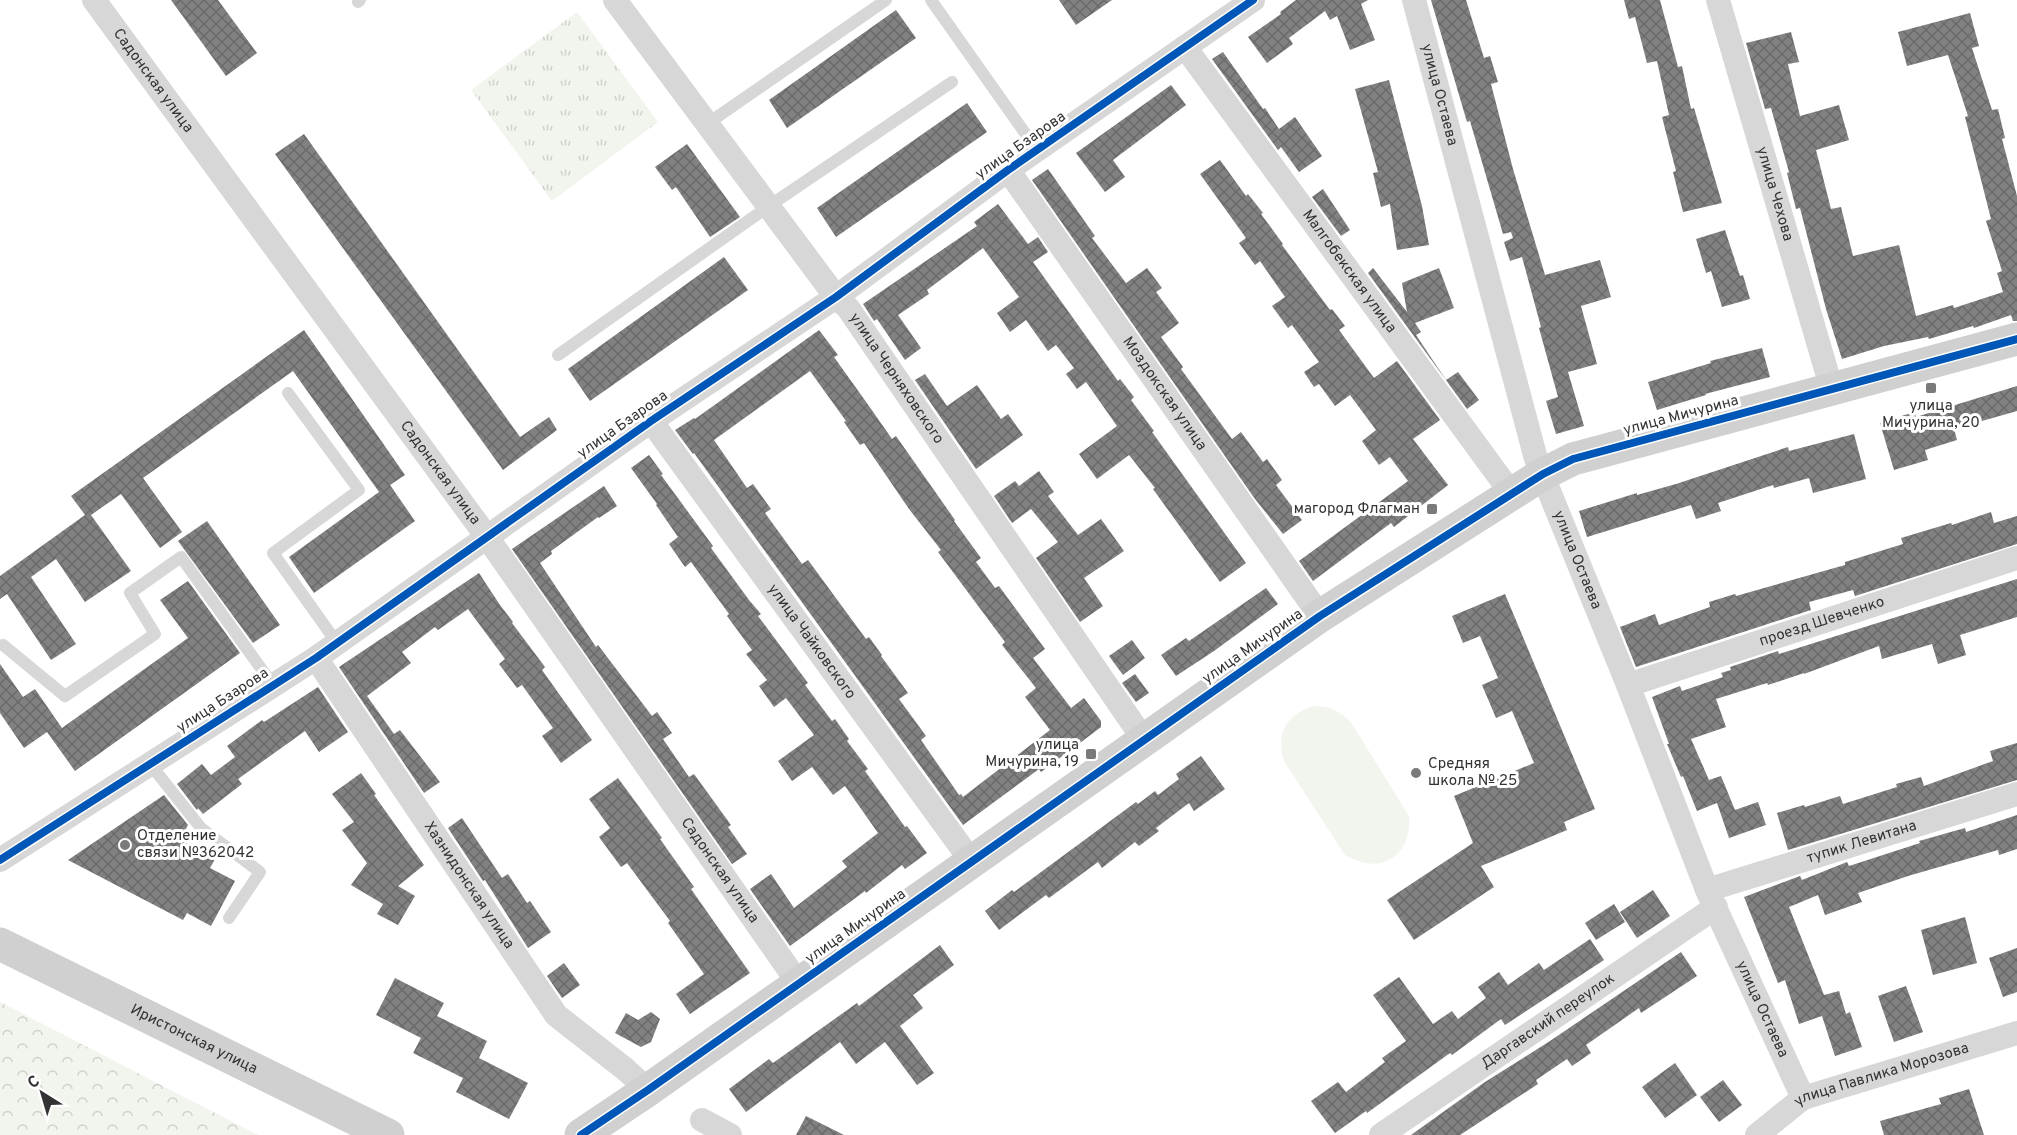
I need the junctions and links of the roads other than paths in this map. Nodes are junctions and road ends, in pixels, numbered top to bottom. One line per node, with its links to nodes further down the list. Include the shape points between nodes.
1 (94, 0): 22 (street, Садонская улица)
2 (615, 0): 10 (street, улица Черняховского)
3 (886, 0): 10 (lane)
4 (931, 0): 11 (lane)
5 (1414, 0): 20 (street, улица Остаева)
6 (1718, 0): 17 (street, улица Чехова)
7 (1244, 3): 8 (street, улица Бзарова)
8 (1185, 47): 11 (street, улица Бзарова); 21 (street, Малгобекская улица)
9 (952, 82): 13 (lane)
10 (707, 124): 13 (street, улица Черняховского)
11 (1037, 150): 12 (street, улица Бзарова)
12 (1008, 170): 14 (street, улица Бзарова); 24 (street, Моздокская улица)
13 (769, 206): 14 (street, улица Черняховского); 16 (lane)
14 (836, 297): 19 (street, улица Бзарова); 30 (street, улица Черняховского, via 848,308)
15 (2017, 339): 17 (street, улица Мичурина)
16 (558, 355)
17 (1832, 390): 20 (street, улица Мичурина, via 1573,459)
18 (288, 393): 25 (lane, via 359,490 273,554)
19 (651, 421): 22 (street, улица Бзарова); 34 (street, улица Чайковского)
20 (1542, 474): 21 (street, улица Мичурина); 29 (street, улица Остаева)
21 (1514, 493): 24 (street, улица Мичурина)
22 (487, 537): 25 (street, улица Бзарова); 38 (street, Садонская улица)
23 (2017, 558): 29 (street, проезд Шевченко)
24 (1320, 616): 30 (street, улица Мичурина)
25 (336, 643): 27 (street, улица Бзарова)
26 (3, 645): 28 (lane, via 65,696 155,634 130,593 181,557)
27 (316, 657): 28 (street, улица Бзарова); 40 (street, Хазнидонская улица, via 556,1014)
28 (273, 685): 31 (street, улица Бзарова)
29 (1628, 685): 35 (street, улица Остаева)
30 (1144, 740): 34 (street, улица Мичурина)
31 (150, 764): 33 (street, улица Бзарова); 36 (lane, via 201,828 260,872)
32 (2017, 794): 35 (street, тупик Левитана)
33 (0, 860)
34 (972, 862): 38 (street, улица Мичурина)
35 (1712, 898): 41 (street, улица Остаева); 46 (street, Даргавский переулок)
36 (229, 918)
37 (0, 944): 43 (street, Иристонская улица)
38 (799, 984): 40 (street, улица Мичурина)
39 (2017, 1033): 41 (street, улица Павлика Морозова)
40 (648, 1090): 44 (street, улица Мичурина)
41 (1803, 1098): 47 (street, улица Павлика Морозова)
42 (702, 1120): 45 (street)
43 (388, 1135)
44 (581, 1135)
45 (730, 1135)
46 (1381, 1135)
47 (1757, 1135)

